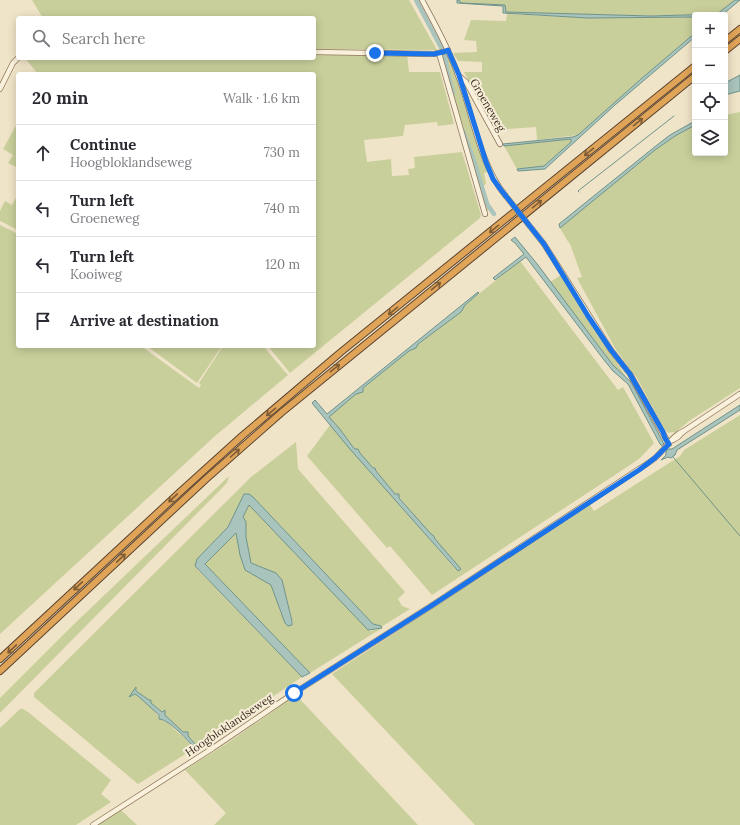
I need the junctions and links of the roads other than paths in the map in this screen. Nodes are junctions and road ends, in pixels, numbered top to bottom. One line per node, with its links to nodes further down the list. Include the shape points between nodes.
1 (422, 0): 7 (street, Groeneweg)
2 (740, 29): 3 (highway)
3 (728, 39)
4 (740, 39): 5 (highway)
5 (728, 49)
6 (316, 52): 7 (street)
7 (444, 52): 10 (street, Groeneweg); 14 (street, Groeneweg)
8 (16, 60): 12 (street)
9 (692, 68): 17 (highway, one-way to 17, via 277,406)
10 (459, 75): 13 (street, Groeneweg, via 466,82); 16 (street, Groeneweg, bridge, via 493,179 544,244 600,333 630,374)
11 (692, 78): 18 (highway, one-way to 11, via 281,412)
12 (0, 89)
13 (500, 144)
14 (485, 214)
15 (740, 394): 16 (street, Hoogbloklandseweg, via 676,435)
16 (668, 445): 19 (street, Hoogbloklandseweg, via 639,470)
17 (0, 659)
18 (0, 673)
19 (93, 825)

